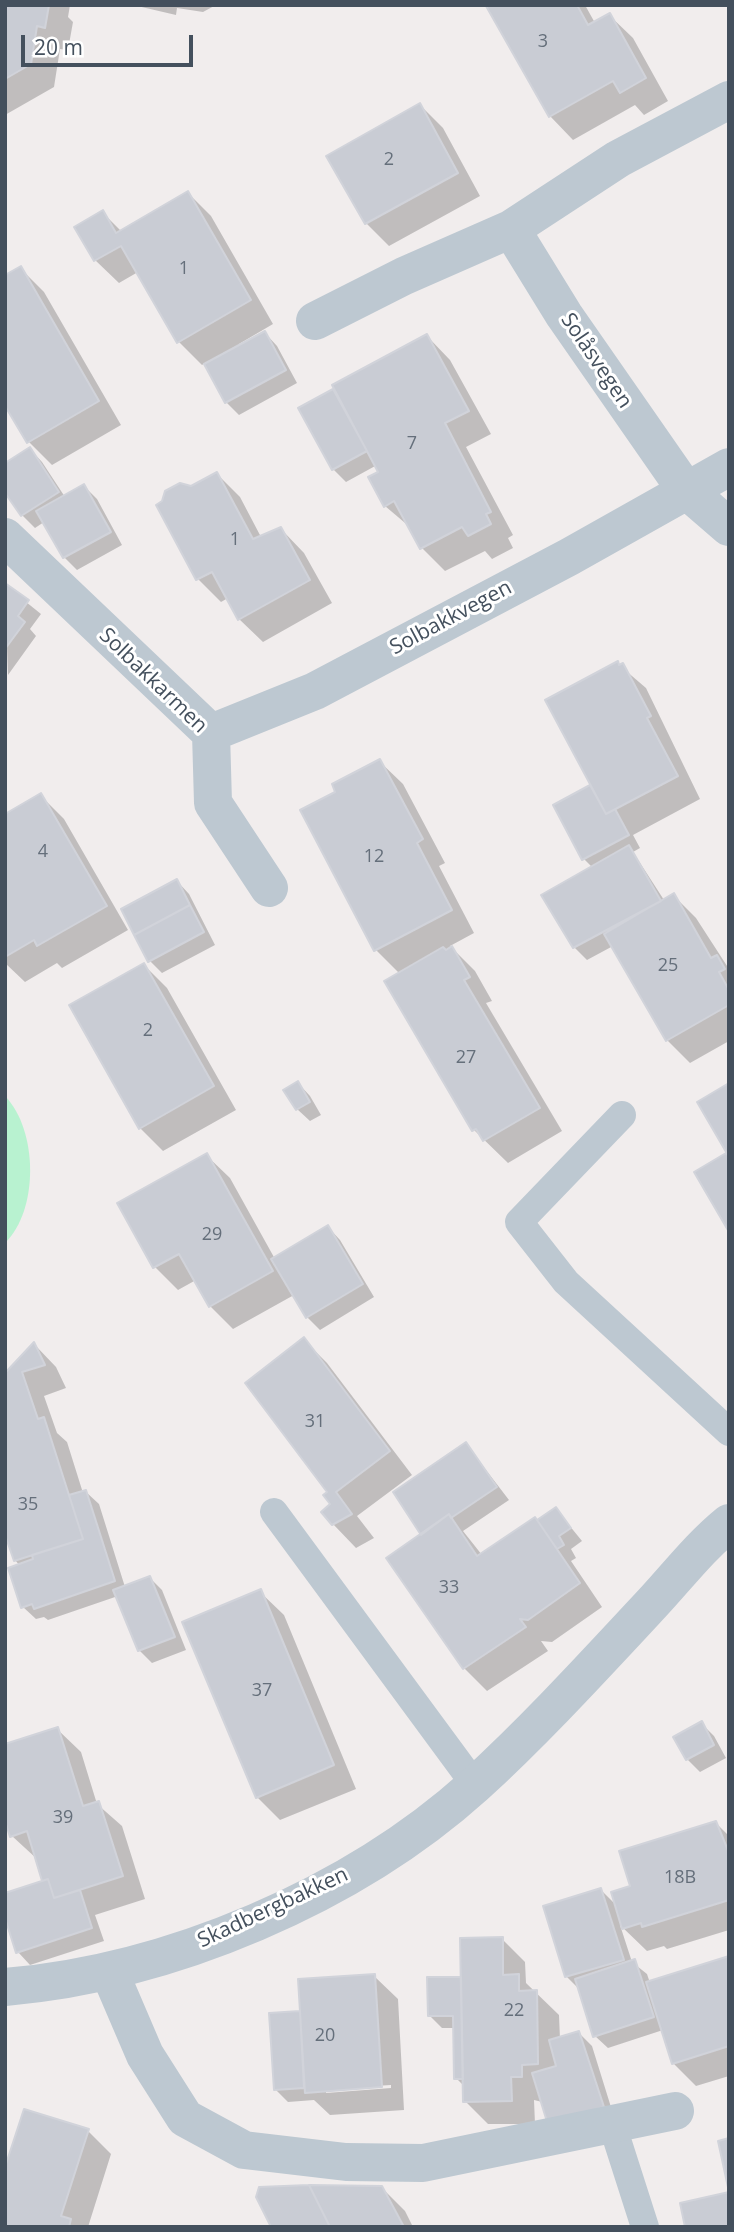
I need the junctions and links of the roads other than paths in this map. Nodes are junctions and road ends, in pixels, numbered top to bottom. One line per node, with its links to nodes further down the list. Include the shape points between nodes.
1 (729, 100): 2 (street, via 618,159)
2 (511, 229): 3 (street); 5 (street, Solåsvegen, via 564,315)
3 (315, 321)
4 (729, 467): 5 (street, Solbakkvegen)
5 (685, 489): 6 (street); 8 (street, Solbakkvegen, via 569,557 315,691)
6 (729, 527)
7 (5, 537): 8 (street, Solbakkarmen)
8 (211, 733): 9 (street, Solbakkarmen, via 213,803)
9 (269, 888)
10 (622, 1115): 11 (lane, via 519,1222 566,1282)
11 (729, 1432)
12 (274, 1512): 14 (lane)
13 (729, 1523): 14 (street, Skadbergbakken)
14 (475, 1785): 15 (street, Skadbergbakken, via 404,1844 314,1893 219,1937)
15 (109, 1971): 16 (street, Skadbergbakken); 18 (street, via 145,2055 185,2118 244,2150 346,2162 423,2163)
16 (5, 1987)
17 (675, 2111): 18 (street)
18 (612, 2124): 19 (lane)
19 (645, 2227)

